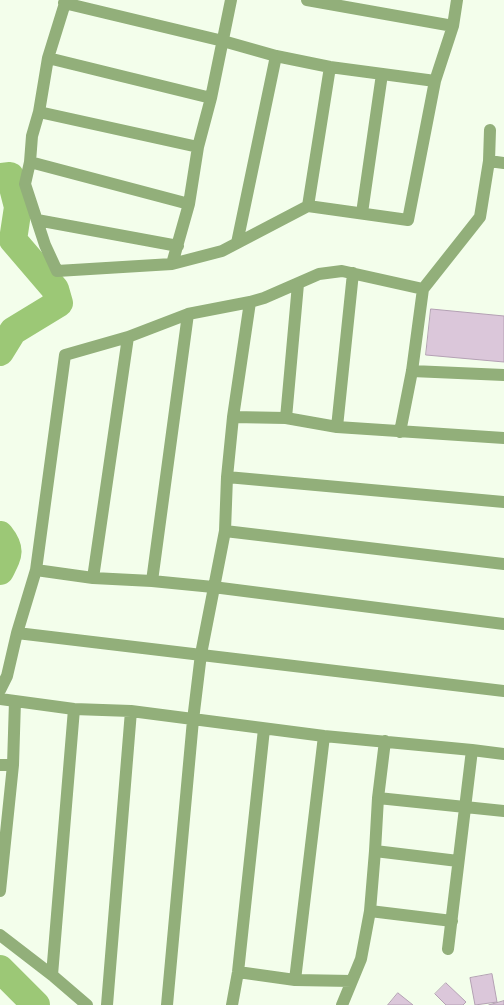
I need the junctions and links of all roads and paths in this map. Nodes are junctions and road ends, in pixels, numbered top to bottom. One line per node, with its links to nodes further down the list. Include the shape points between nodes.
1 (231, 0): 6 (street)
2 (307, 0): 5 (street)
3 (457, 0): 5 (street)
4 (65, 2): 6 (street); 8 (street)
5 (453, 26): 11 (street)
6 (223, 41): 7 (street); 12 (street)
7 (276, 56): 9 (street); 23 (street)
8 (48, 58): 12 (street); 13 (street)
9 (330, 67): 10 (street); 20 (street)
10 (382, 74): 11 (street); 21 (street)
11 (435, 81): 21 (street, via 408,220)
12 (211, 98): 15 (street)
13 (40, 112): 15 (street); 17 (street, via 32,136)
14 (490, 130): 16 (street)
15 (198, 147): 19 (street)
16 (490, 161): 18 (street); 28 (street, via 480,217)
17 (30, 162): 19 (street); 22 (street, via 26,184)
18 (504, 163)
19 (189, 204): 24 (street)
20 (308, 206): 21 (street); 23 (street)
21 (362, 213)
22 (37, 220): 24 (street); 25 (street, via 57,271)
23 (237, 243): 25 (street, via 222,251)
24 (178, 246): 25 (street)
25 (172, 264)
26 (353, 273): 27 (street, via 342,271 319,274); 28 (street); 36 (street)
27 (298, 284): 29 (street); 35 (street)
28 (423, 289): 32 (street)
29 (250, 302): 30 (street); 34 (street)
30 (188, 314): 31 (street); 45 (street)
31 (128, 337): 43 (street, via 65,355); 44 (street)
32 (412, 371): 33 (street); 37 (street)
33 (504, 375)
34 (233, 417): 35 (street); 39 (street)
35 (286, 418): 36 (street)
36 (337, 427): 37 (street)
37 (400, 432): 38 (street)
38 (504, 438)
39 (227, 477): 40 (street); 41 (street)
40 (504, 502)
41 (225, 531): 42 (street); 46 (street)
42 (504, 564)
43 (36, 570): 44 (street); 48 (street)
44 (93, 578): 45 (street)
45 (152, 581): 46 (street)
46 (213, 587): 47 (street); 49 (street)
47 (504, 624)
48 (17, 633): 49 (street); 50 (street, via 7,676)
49 (201, 654): 51 (street); 56 (street)
50 (0, 690)
51 (504, 691)
52 (0, 699): 53 (street)
53 (15, 701): 54 (street); 63 (street)
54 (74, 709): 55 (street); 77 (street)
55 (131, 711): 56 (street); 81 (street)
56 (193, 720): 57 (street); 82 (street)
57 (264, 729): 58 (street); 76 (street)
58 (324, 736): 59 (street); 78 (street)
59 (385, 741): 60 (street); 64 (street)
60 (472, 750): 61 (street); 65 (street)
61 (504, 754)
62 (0, 765): 63 (street)
63 (13, 765): 67 (street)
64 (378, 798): 65 (street); 68 (street)
65 (466, 808): 66 (street); 69 (street)
66 (504, 811)
67 (3, 820): 70 (street)
68 (375, 851): 69 (street); 72 (street)
69 (458, 861): 73 (street)
70 (0, 882): 71 (street)
71 (0, 891)
72 (370, 911): 73 (street); 79 (street, via 361,959)
73 (452, 921): 75 (street)
74 (0, 935): 77 (street)
75 (448, 949)
76 (238, 972): 78 (street); 83 (street)
77 (52, 975): 80 (street)
78 (295, 980): 79 (street)
79 (352, 982): 84 (street)
80 (87, 1005)
81 (107, 1005)
82 (167, 1005)
83 (232, 1005)
84 (342, 1005)

